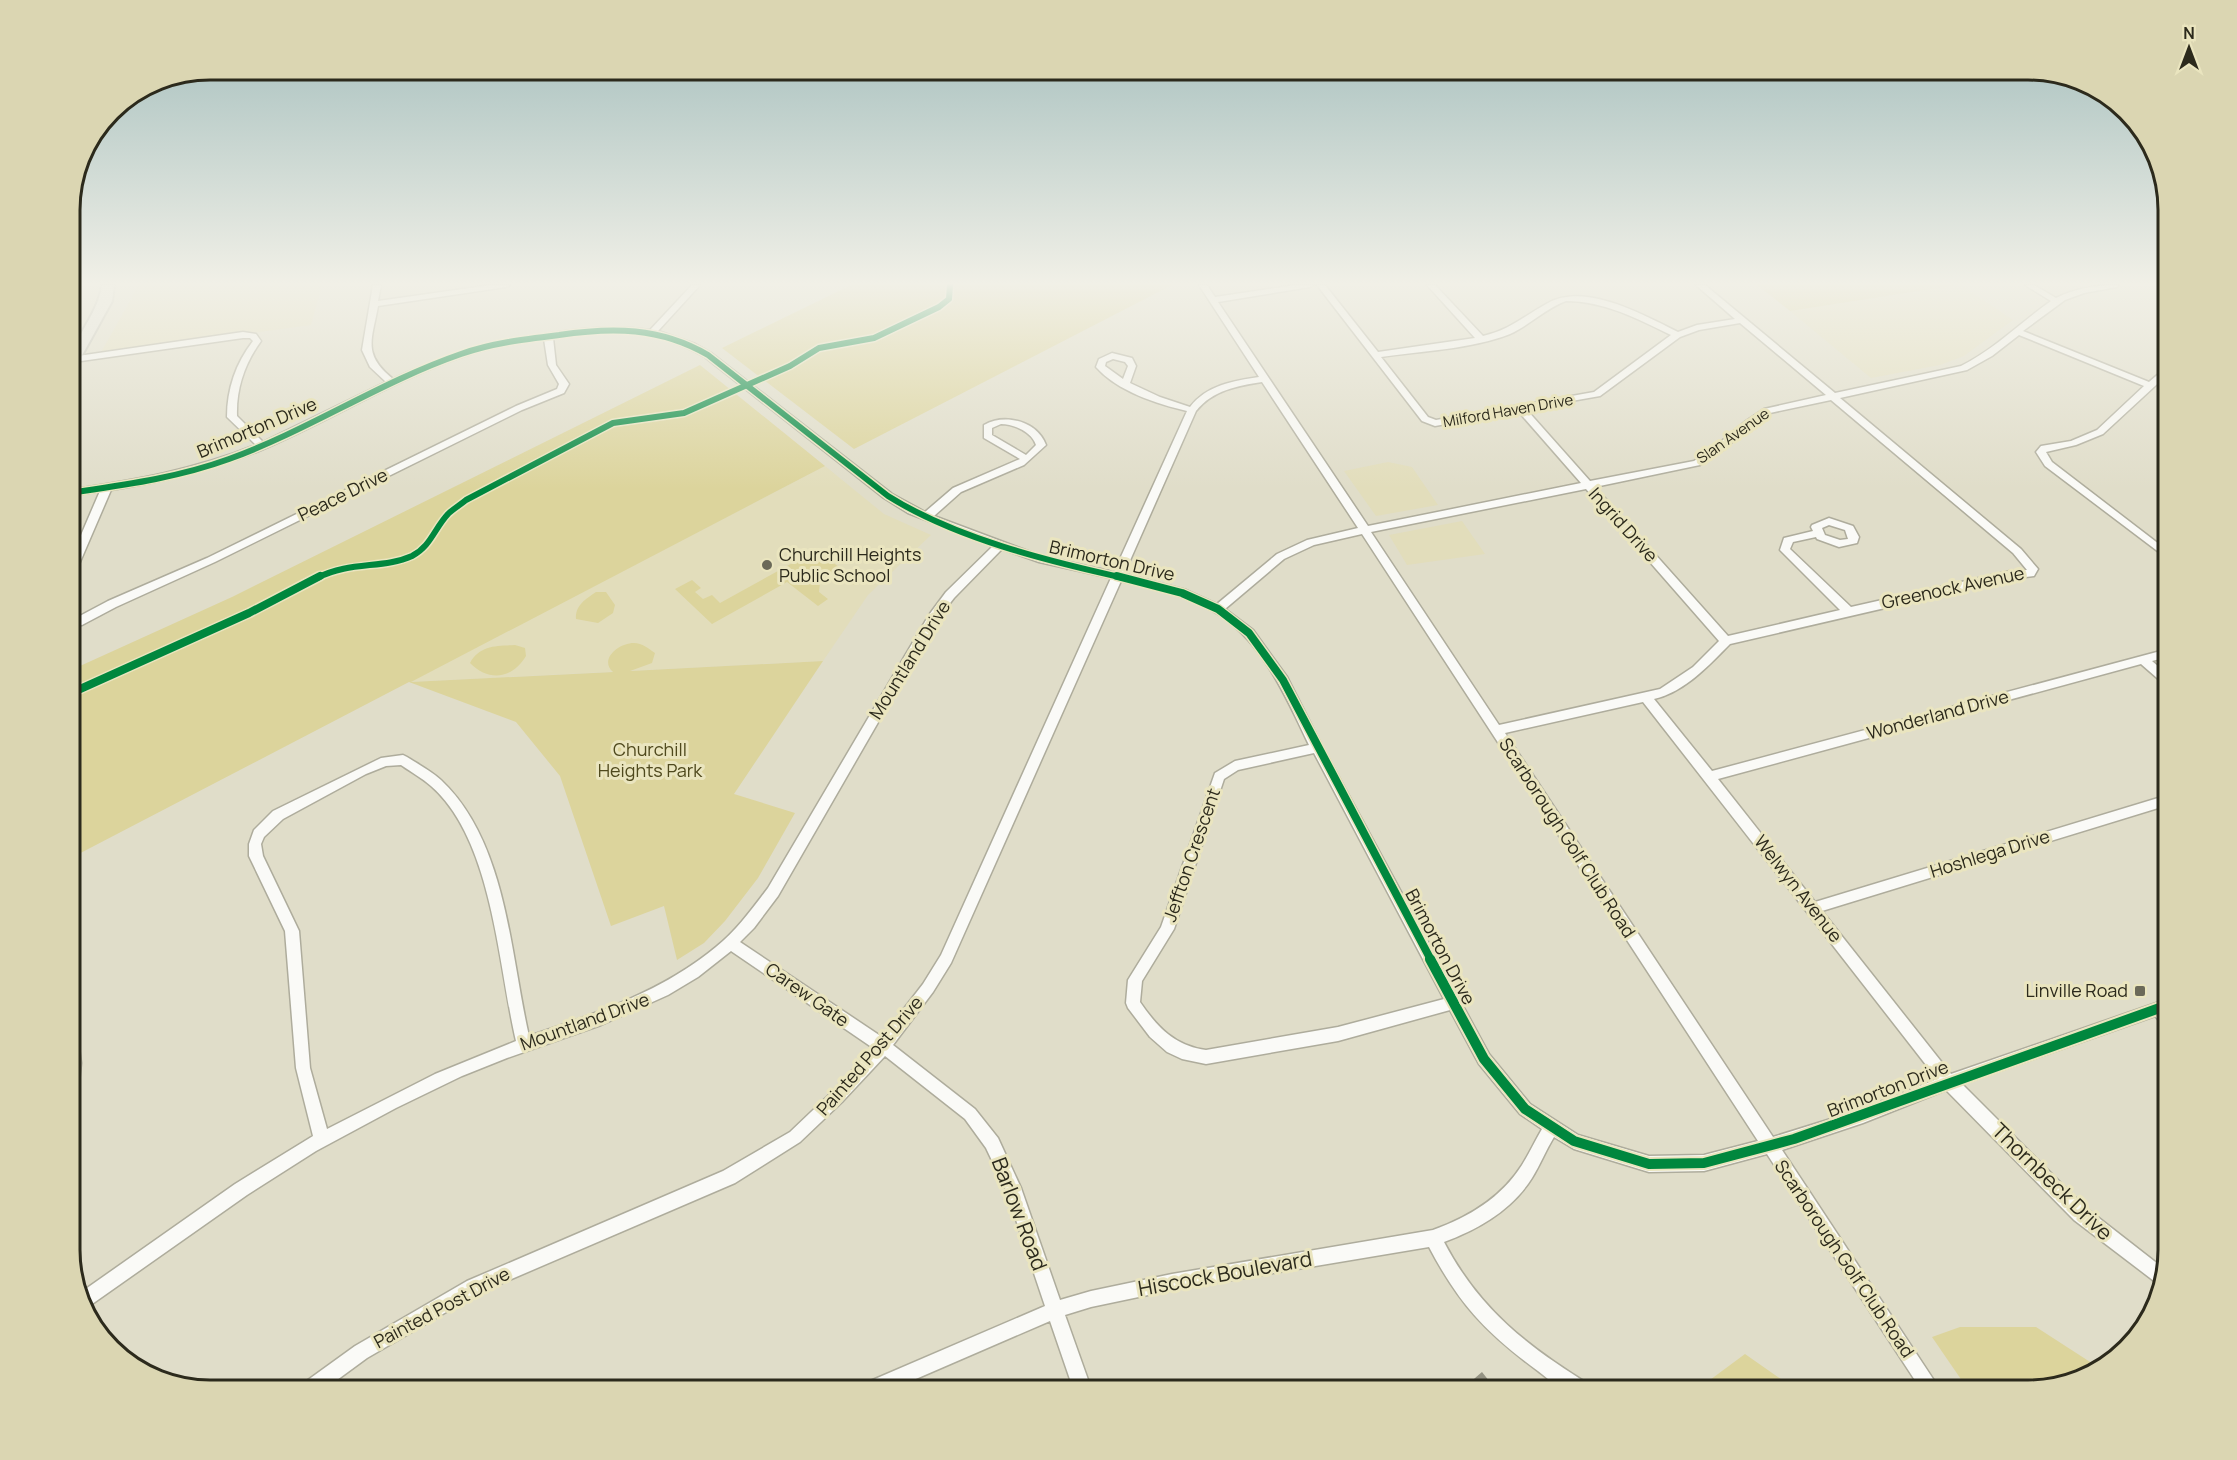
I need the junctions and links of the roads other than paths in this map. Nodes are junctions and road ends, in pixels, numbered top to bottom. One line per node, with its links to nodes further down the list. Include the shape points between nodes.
1 (136, 353): 14 (street)
2 (248, 353): 23 (street, via 231,405 232,417)
3 (367, 353): 17 (street, via 378,372)
4 (465, 353): 17 (street, Brimorton Drive)
5 (550, 353): 37 (street, Peace Drive, via 552,365 564,384 561,392 519,408)
6 (706, 353): 28 (street, Brimorton Drive, via 888,496)
7 (1248, 353): 16 (street, Scarborough Golf Club Road)
8 (1388, 353): 13 (street)
9 (1653, 353): 21 (street, Milford Haven Drive, via 1597,394)
10 (1780, 353): 20 (street, Greenock Avenue)
11 (1992, 353): 20 (street, Slan Avenue, via 1935,377)
12 (2070, 353): 19 (street)
13 (1377, 355): 21 (street, Milford Haven Drive, via 1431,423)
14 (80, 363)
15 (2158, 377): 19 (street)
16 (1265, 379): 22 (street, Painted Post Drive, via 1224,387); 29 (street, Scarborough Golf Club Road)
17 (393, 383): 23 (street, Brimorton Drive)
18 (1126, 383): 22 (street, via 1162,402)
19 (2148, 385): 32 (street, via 2100,432 2080,441 2044,448 2041,455)
20 (1831, 396): 25 (street, Slan Avenue, via 1767,411 1698,463); 36 (street, Greenock Avenue, via 2017,551 2033,569 2030,573)
21 (1520, 408): 25 (street, Ingrid Drive)
22 (1192, 410): 34 (street, Painted Post Drive)
23 (261, 445): 26 (street, Brimorton Drive, via 204,468)
24 (1026, 459): 24 (street, via 1041,445 1038,437 1012,421 999,421 987,427 985,434 989,438); 28 (street, via 957,490)
25 (1588, 486): 29 (street, Slan Avenue); 38 (street, Ingrid Drive)
26 (107, 488): 27 (street, Brimorton Drive); 33 (street)
27 (80, 492)
28 (927, 516): 31 (street, Brimorton Drive)
29 (1366, 531): 35 (street, Slan Avenue, via 1313,542 1275,557); 43 (street, Scarborough Golf Club Road)
30 (1817, 533): 36 (street, via 1788,540 1785,550)
31 (999, 546): 34 (street, Brimorton Drive); 48 (street, Mountland Drive, via 941,605 773,892)
32 (2158, 548)
33 (80, 551)
34 (1119, 578): 35 (street, Brimorton Drive, via 1157,585); 52 (street, Painted Post Drive, via 946,959)
35 (1218, 609): 44 (street, Brimorton Drive, via 1249,633 1273,662)
36 (1848, 611): 38 (street, Greenock Avenue)
37 (80, 621)
38 (1726, 641): 42 (street, via 1684,681)
39 (2158, 656): 40 (street, Wonderland Drive)
40 (2143, 660): 41 (street); 45 (street, Wonderland Drive)
41 (2158, 673)
42 (1646, 698): 43 (street); 45 (street, Welwyn Avenue)
43 (1496, 730): 56 (street, Scarborough Golf Club Road)
44 (1317, 748): 49 (street, Brimorton Drive); 49 (street, Jeffton Crescent, via 1234,766 1219,776 1167,929 1136,980 1133,1003 1160,1039 1174,1050 1190,1057 1206,1057 1338,1034)
45 (1709, 777): 47 (street, Welwyn Avenue)
46 (2158, 803): 47 (street, Hoshlega Drive)
47 (1812, 908): 53 (street, Welwyn Avenue)
48 (731, 944): 51 (street, Mountland Drive, via 684,979 640,1004); 52 (street, Carew Gate)
49 (1453, 1003): 54 (street, Brimorton Drive, via 1503,1086)
50 (2158, 1008): 53 (street, Brimorton Drive)
51 (524, 1045): 55 (street, Mountland Drive, via 441,1079); 55 (street, via 490,882 482,854 461,814 436,783 403,760 385,761 362,771 278,815 259,834 255,844 256,856 292,931 303,1068)
52 (882, 1048): 60 (street, Barlow Road, via 962,1104 992,1143 1013,1188); 61 (street, Painted Post Drive, via 795,1137 729,1177 473,1287 361,1352)
53 (1948, 1082): 56 (street, Brimorton Drive, via 1863,1116); 58 (street, Thornbeck Drive, via 2080,1214)
54 (1551, 1128): 56 (street, Brimorton Drive, via 1598,1150 1650,1164 1704,1163); 57 (street, Hiscock Boulevard, via 1525,1174 1498,1207 1460,1229)
55 (321, 1141): 59 (street, Mountland Drive, via 266,1172)
56 (1768, 1146): 65 (street, Scarborough Golf Club Road)
57 (1433, 1238): 60 (street, Hiscock Boulevard, via 1172,1282); 64 (street, via 1458,1284 1484,1313 1519,1346)
58 (2155, 1272)
59 (88, 1296)
60 (1055, 1310): 62 (street, Hiscock Boulevard); 63 (street, Barlow Road)
61 (322, 1380)
62 (893, 1380)
63 (1079, 1380)
64 (1568, 1380)
65 (1925, 1380)

